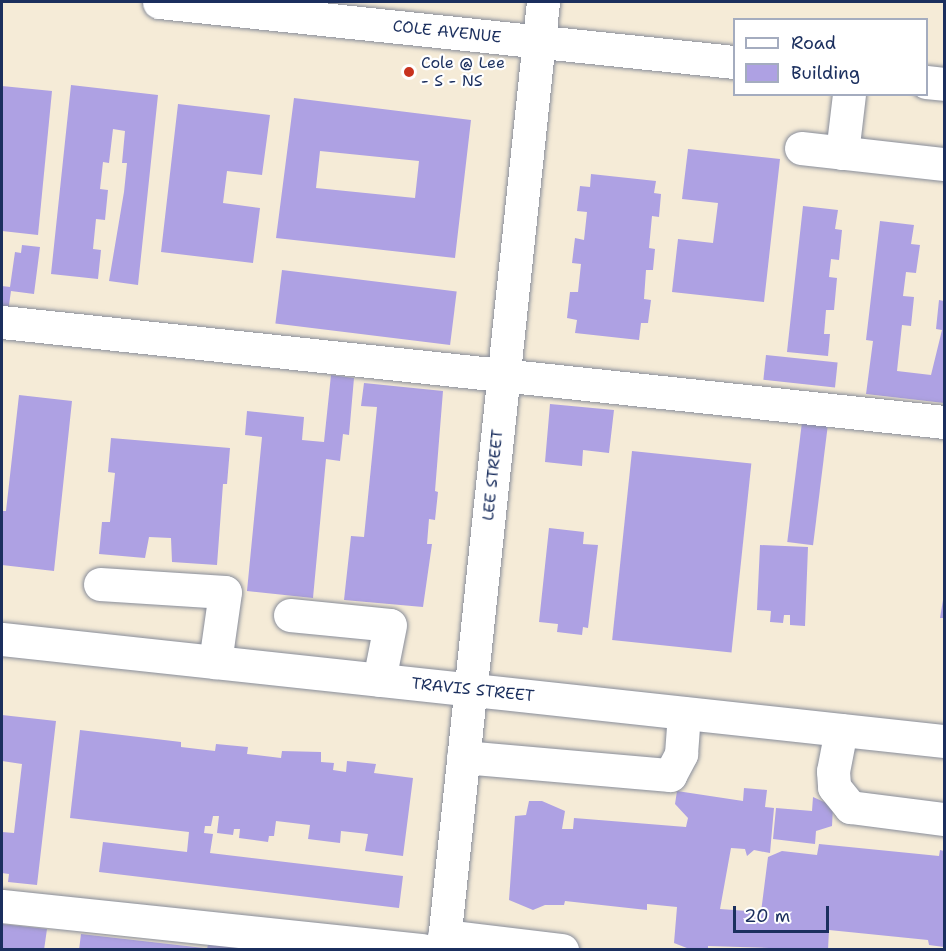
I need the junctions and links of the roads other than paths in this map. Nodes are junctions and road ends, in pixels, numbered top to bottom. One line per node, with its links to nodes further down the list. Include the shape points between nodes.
1 (159, 2): 3 (street, COLE AVENUE)
2 (543, 2): 4 (street, LEE STREET)
3 (292, 8): 4 (street, COLE AVENUE)
4 (539, 41): 5 (street, COLE AVENUE); 13 (street, LEE STREET)
5 (733, 62)
6 (928, 82): 7 (street)
7 (945, 84)
8 (849, 96): 10 (street)
9 (801, 148): 10 (street)
10 (842, 153): 11 (street)
11 (945, 164)
12 (2, 322): 13 (street)
13 (503, 375): 14 (street); 20 (street, LEE STREET)
14 (945, 422)
15 (100, 584): 18 (street, via 225,592)
16 (290, 615): 19 (street, via 390,625)
17 (2, 639): 18 (street, TRAVIS STREET)
18 (215, 662): 19 (street, TRAVIS STREET)
19 (379, 680): 20 (street, TRAVIS STREET)
20 (470, 690): 21 (street, TRAVIS STREET); 24 (street, LEE STREET)
21 (684, 713): 22 (street, TRAVIS STREET); 24 (street, via 681,754 670,775)
22 (841, 730): 23 (street, TRAVIS STREET); 25 (street, via 834,787 850,807)
23 (945, 741)
24 (463, 757): 27 (street, LEE STREET)
25 (945, 819)
26 (2, 906): 27 (street)
27 (436, 945): 28 (street)
28 (562, 950)

